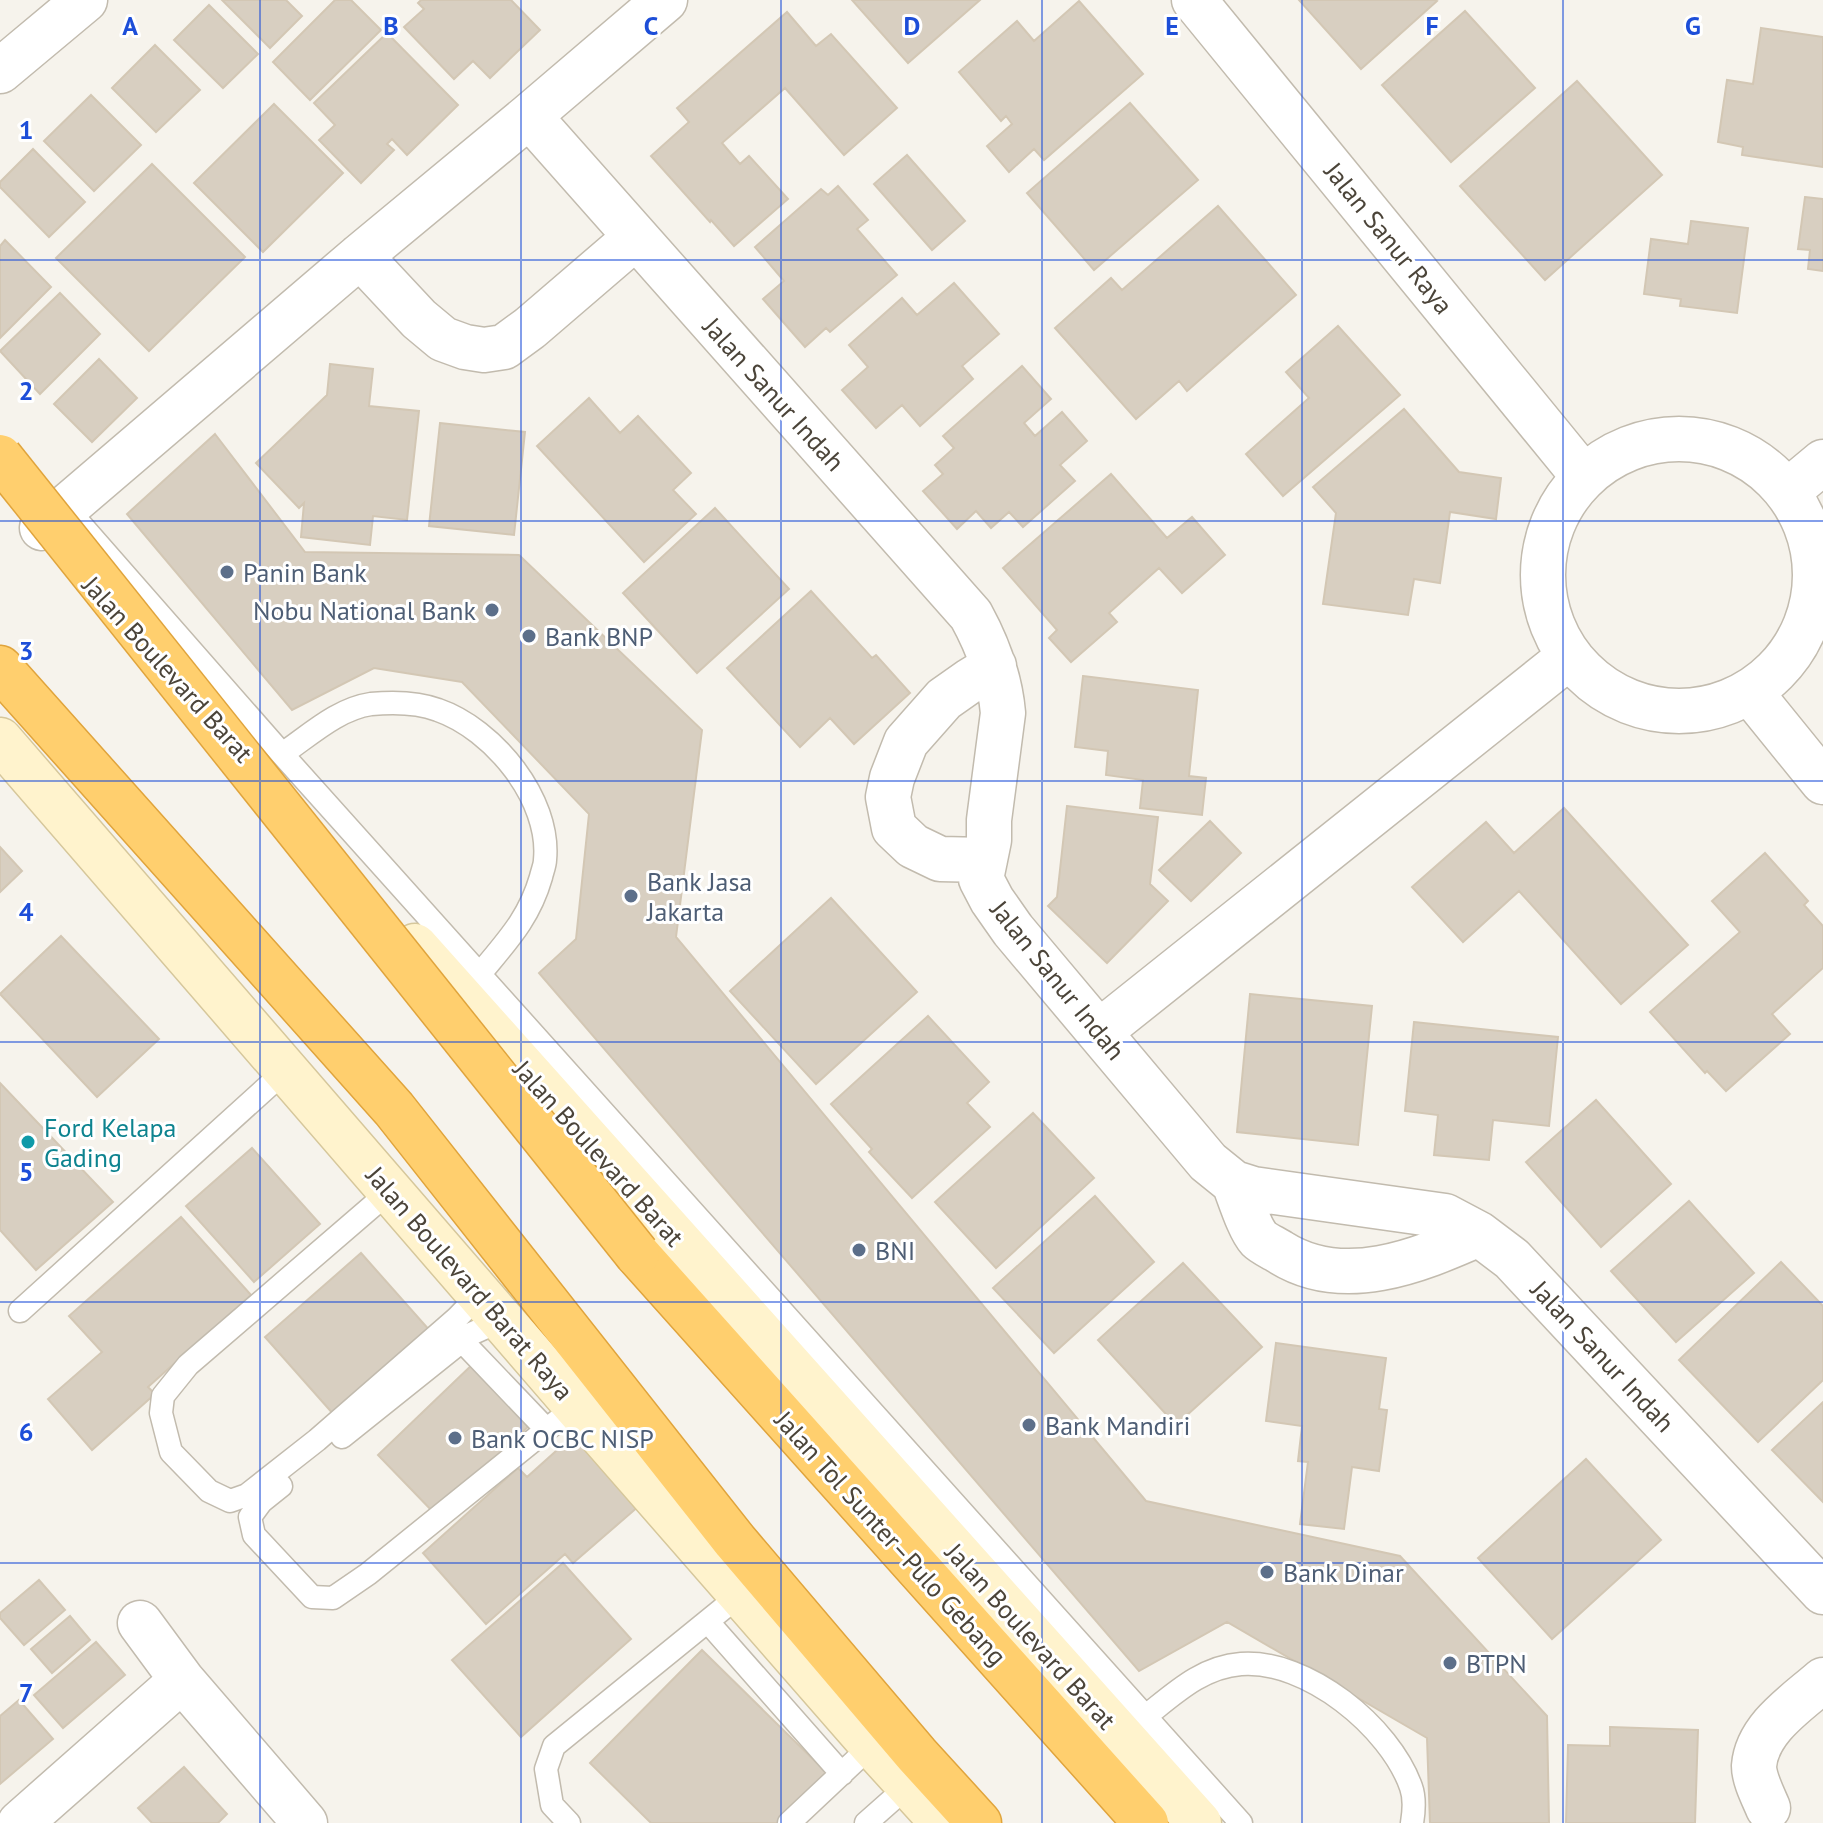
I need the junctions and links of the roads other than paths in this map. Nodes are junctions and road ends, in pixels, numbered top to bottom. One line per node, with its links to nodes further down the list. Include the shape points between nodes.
1 (85, 0): 4 (street)
2 (665, 0): 5 (street)
3 (1194, 0): 11 (street, Jalan Sanur Raya)
4 (0, 71)
5 (529, 116): 6 (street, Jalan Sanur Indah); 7 (street)
6 (636, 237): 7 (street, via 530,328 504,347 484,350 443,339); 16 (street, Jalan Sanur Indah, via 971,615)
7 (360, 256): 14 (street)
8 (0, 433): 14 (lane)
9 (0, 457): 43 (highway, Jalan Tol Sunter–Pulo Gebang, bridge, via 637,1254)
10 (1823, 462): 13 (street)
11 (1584, 477): 13 (street, via 1614,454 1650,442 1689,439 1726,447 1760,465); 15 (street, via 1559,507 1545,545 1542,584 1547,610)
12 (0, 481): 14 (main road, Jalan Boulevard Barat)
13 (1787, 492): 18 (street, via 1807,525 1816,562 1814,601 1801,636 1780,668)
14 (54, 517): 20 (lane); 43 (main road, Jalan Boulevard Barat)
15 (1569, 657): 18 (street, via 1598,686 1634,704 1673,711 1713,708); 24 (street)
16 (994, 666): 22 (street, Jalan Sanur Indah, via 1003,713); 22 (street, via 944,699 906,742 888,797 894,828 913,846 940,859)
17 (0, 668): 49 (highway, via 394,1109 735,1541)
18 (1750, 692): 21 (street)
19 (0, 740): 25 (main road, Jalan Boulevard Barat Raya)
20 (282, 754): 23 (lane); 23 (lane, via 340,714 369,705 407,703 437,709 493,744 534,801 544,832 545,860 521,924)
21 (1823, 782)
22 (985, 860): 24 (street, Jalan Sanur Indah, via 981,879 992,900)
23 (479, 975): 39 (lane)
24 (1099, 1032): 26 (street, Jalan Sanur Indah, via 1208,1162)
25 (285, 1071): 27 (main road, Jalan Boulevard Barat Raya); 30 (lane)
26 (1234, 1183): 28 (street, Jalan Sanur Indah, via 1445,1216); 28 (street, via 1259,1239 1291,1259 1320,1268 1397,1266)
27 (390, 1191): 29 (main road, Jalan Boulevard Barat Raya); 29 (lane, via 188,1365 163,1396 161,1413 171,1452 209,1491 230,1501 247,1495 457,1318)
28 (1479, 1234): 33 (street, Jalan Sanur Indah, via 1512,1259)
29 (491, 1307): 31 (lane); 32 (main road, Jalan Boulevard Barat Raya)
30 (20, 1311)
31 (462, 1341): 32 (lane); 32 (lane, via 261,1502 250,1517 254,1535 312,1597 333,1598 368,1574)
32 (562, 1418): 34 (main road, Jalan Boulevard Barat Raya)
33 (1823, 1592)
34 (741, 1594): 35 (lane); 40 (main road, Jalan Boulevard Barat Raya)
35 (708, 1622): 40 (lane); 46 (lane, via 554,1746 546,1769 552,1805)
36 (140, 1623): 37 (street)
37 (182, 1680): 44 (street); 45 (street)
38 (1823, 1680): 41 (street, via 1773,1724 1759,1746 1754,1769)
39 (1146, 1716): 50 (lane); 51 (lane, via 1193,1679 1215,1669 1242,1663 1303,1676 1356,1712 1389,1747 1412,1789)
40 (857, 1760): 42 (main road, Jalan Boulevard Barat Raya); 47 (lane)
41 (1768, 1808)
42 (885, 1811): 48 (main road, Jalan Boulevard Barat Raya)
43 (1171, 1816)
44 (20, 1823)
45 (305, 1823)
46 (569, 1823)
47 (789, 1823)
48 (943, 1823)
49 (979, 1823)
50 (1241, 1823)
51 (1412, 1823)

